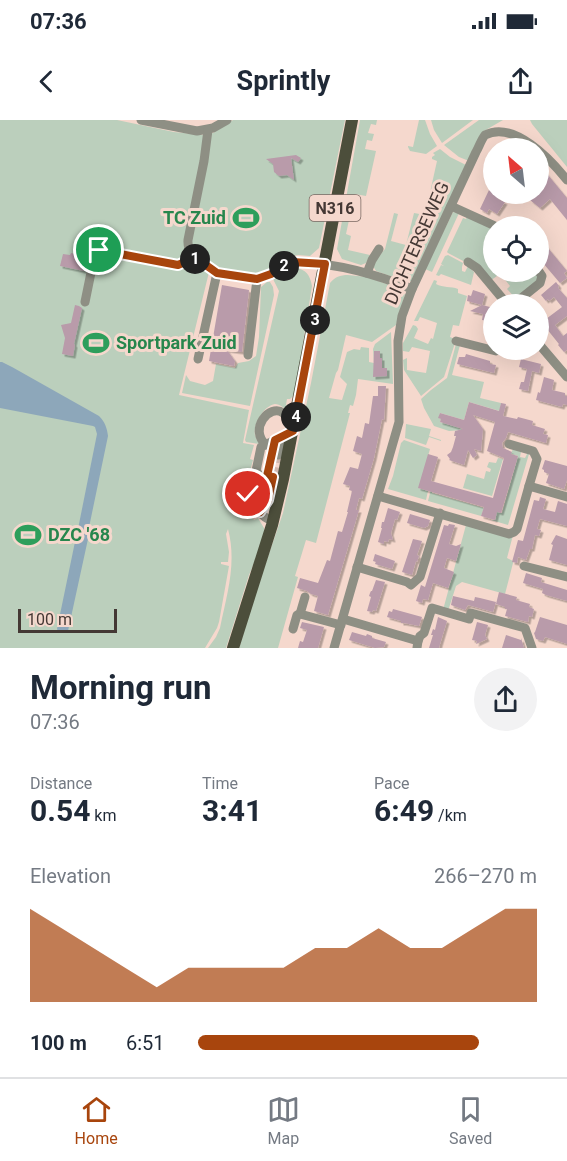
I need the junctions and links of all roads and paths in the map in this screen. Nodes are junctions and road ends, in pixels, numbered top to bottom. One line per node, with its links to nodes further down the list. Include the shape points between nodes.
1 (141, 120): 6 (street)
2 (228, 120): 6 (street)
3 (352, 120): 13 (main road, N316)
4 (508, 124): 8 (street, DICHTERSEWEG, via 485,135)
5 (520, 127): 7 (street)
6 (208, 130): 11 (street, via 188,240 189,251)
7 (567, 180)
8 (451, 206): 9 (street); 18 (street, DICHTERSEWEG)
9 (483, 221)
10 (379, 249): 15 (street)
11 (196, 258): 14 (street); 21 (street, via 178,265 99,250 95,253)
12 (468, 262): 19 (street)
13 (325, 264): 15 (street); 16 (street, via 292,262); 28 (main road, N316)
14 (217, 273): 16 (street); 26 (street)
15 (367, 273): 18 (street)
16 (257, 279): 24 (street)
17 (540, 282): 20 (street)
18 (412, 289): 33 (street, DICHTERSEWEG, via 398,332 399,422)
19 (499, 294)
20 (526, 294)
21 (85, 302)
22 (456, 342): 23 (street)
23 (483, 348)
24 (248, 355)
25 (549, 356): 27 (street)
26 (198, 359)
27 (567, 377)
28 (280, 437): 30 (street); 35 (street, via 261,447 268,500); 37 (main road, N316, via 284,479)
29 (509, 444): 31 (street, via 533,451 537,459)
30 (278, 455)
31 (529, 486): 34 (street); 36 (street, via 517,529 512,534)
32 (250, 488): 35 (street, via 249,496)
33 (378, 496): 36 (street); 39 (street, DICHTERSEWEG)
34 (567, 497)
35 (260, 512): 37 (street)
36 (440, 513): 39 (street, via 416,583 411,585)
37 (273, 521): 46 (main road, N316)
38 (524, 566): 40 (street)
39 (357, 567): 43 (street, DICHTERSEWEG)
40 (567, 577)
41 (305, 597): 42 (street)
42 (300, 614): 43 (street); 44 (street)
43 (342, 622): 45 (street); 47 (street, DICHTERSEWEG)
44 (293, 629)
45 (417, 645): 48 (street, via 432,608 469,619 471,613 525,628)
46 (233, 648)
47 (334, 648)
48 (532, 648)

